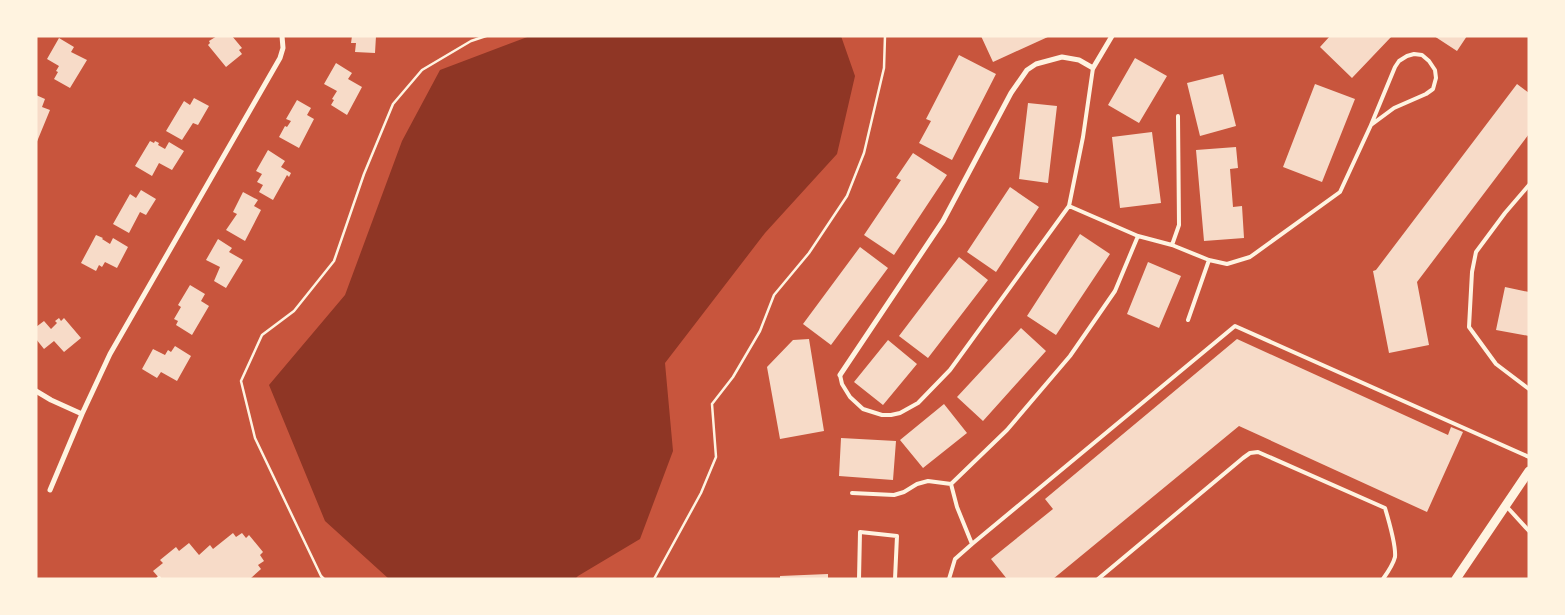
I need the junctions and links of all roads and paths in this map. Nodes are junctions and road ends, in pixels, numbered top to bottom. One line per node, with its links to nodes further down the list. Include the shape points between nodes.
1 (282, 36): 17 (street, via 280,58 110,354)
2 (486, 36): 26 (path, via 471,41 422,70 393,104 364,174 334,261 294,311 262,335 241,381 255,438)
3 (885, 36): 27 (path, via 884,68 864,153 847,196 809,253 774,295 760,331 712,404 716,457 701,493)
4 (1112, 36): 5 (street)
5 (1093, 68): 9 (lane); 14 (street, via 1079,60 1062,57 1027,70 1011,93 943,221)
6 (1178, 116): 11 (lane, via 1179,225)
7 (1371, 125): 7 (lane, via 1394,108 1433,88 1435,70 1422,55 1414,54 1399,61); 12 (lane, via 1340,192 1250,257 1227,264)
8 (1529, 185): 15 (lane, via 1476,252 1469,327 1496,364)
9 (1069, 206): 10 (lane); 14 (lane, via 950,370 918,403 900,413 882,415 863,409 850,397)
10 (1138, 236): 11 (lane); 20 (lane, via 1115,291 1070,356 1008,430)
11 (1172, 245): 12 (lane)
12 (1208, 260): 13 (lane)
13 (1188, 320)
14 (840, 375)
15 (1529, 389)
16 (36, 391): 17 (street)
17 (82, 414): 21 (street)
18 (1529, 457): 25 (lane, via 1235,326)
19 (1529, 471): 23 (street)
20 (951, 484): 22 (lane, via 928,481 894,495); 25 (lane)
21 (50, 490)
22 (852, 493)
23 (1506, 505): 24 (lane); 33 (street)
24 (1529, 531)
25 (972, 544): 30 (lane, via 955,559)
26 (324, 579)
27 (654, 579)
28 (859, 579): 29 (lane, via 860,532 897,536)
29 (895, 579)
30 (949, 579)
31 (1098, 579): 32 (lane, via 1243,458 1258,452 1385,508 1395,555)
32 (1383, 579)
33 (1456, 579)

